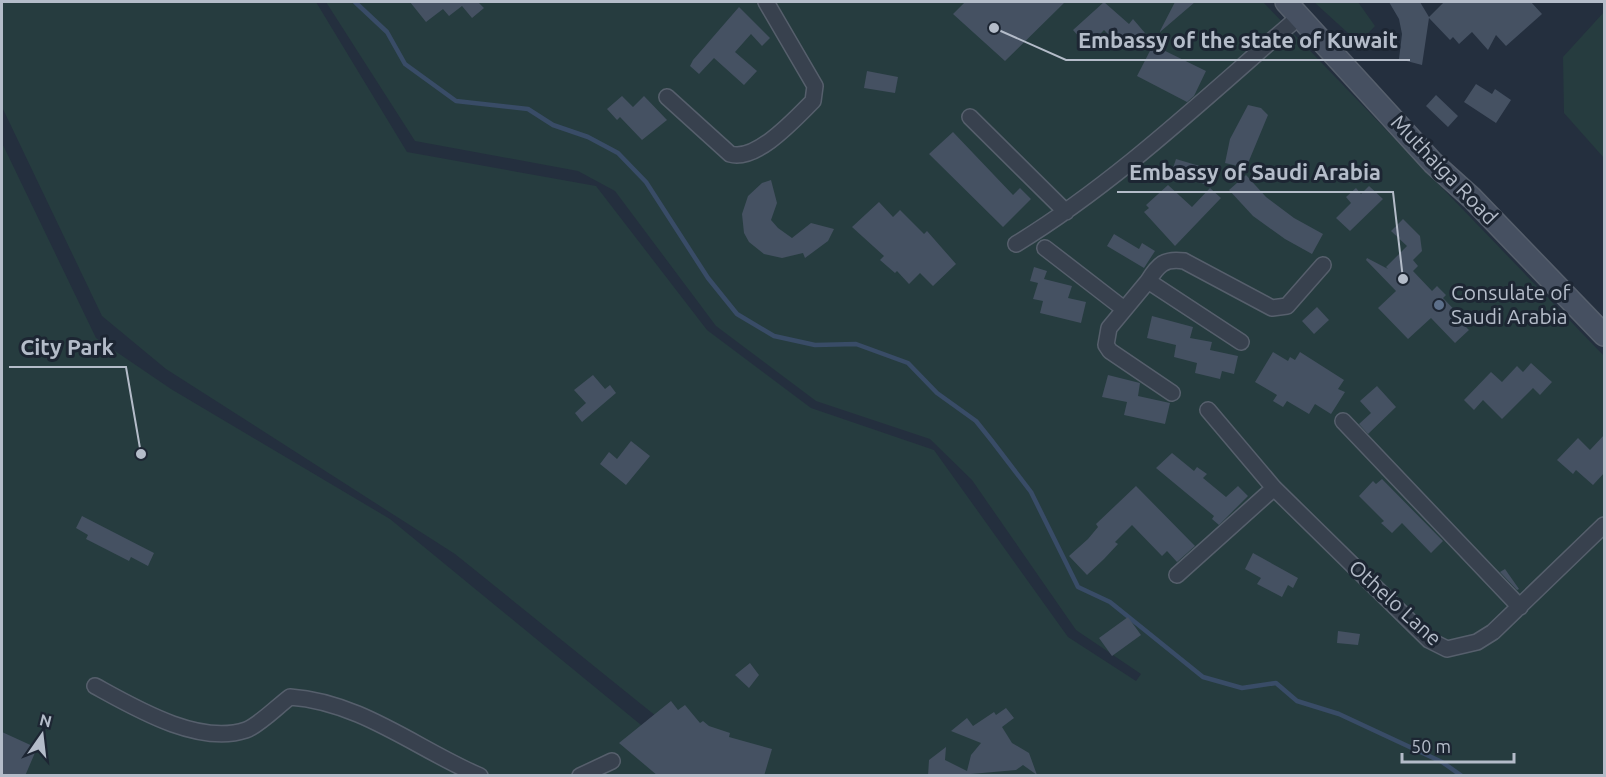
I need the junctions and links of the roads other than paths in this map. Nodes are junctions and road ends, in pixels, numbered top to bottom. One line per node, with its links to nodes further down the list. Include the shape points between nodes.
1 (766, 2): 3 (street, via 815,86 813,101 754,153 740,157 730,154)
2 (1293, 9): 5 (street, via 1136,158); 11 (main road, Muthaiga Road, via 1433,163)
3 (667, 97)
4 (970, 117): 5 (street)
5 (1066, 212): 6 (street)
6 (1016, 244)
7 (1045, 248): 10 (street)
8 (1323, 265): 9 (street, via 1287,306 1279,309 1184,261 1170,259 1160,263)
9 (1148, 281): 10 (street); 12 (street)
10 (1125, 309): 13 (street, via 1109,328 1106,345)
11 (1605, 335)
12 (1241, 342)
13 (1172, 393)
14 (1208, 410): 16 (street)
15 (1343, 421): 19 (street)
16 (1274, 488): 18 (street); 19 (street, Othelo Lane, via 1430,639 1446,649 1477,642)
17 (1605, 525): 19 (street, Othelo Lane)
18 (1177, 575)
19 (1520, 607)
20 (95, 686): 22 (street, via 150,716 207,733 247,730 290,697 318,699 388,727)
21 (612, 762): 23 (street)
22 (480, 776)
23 (580, 776)

